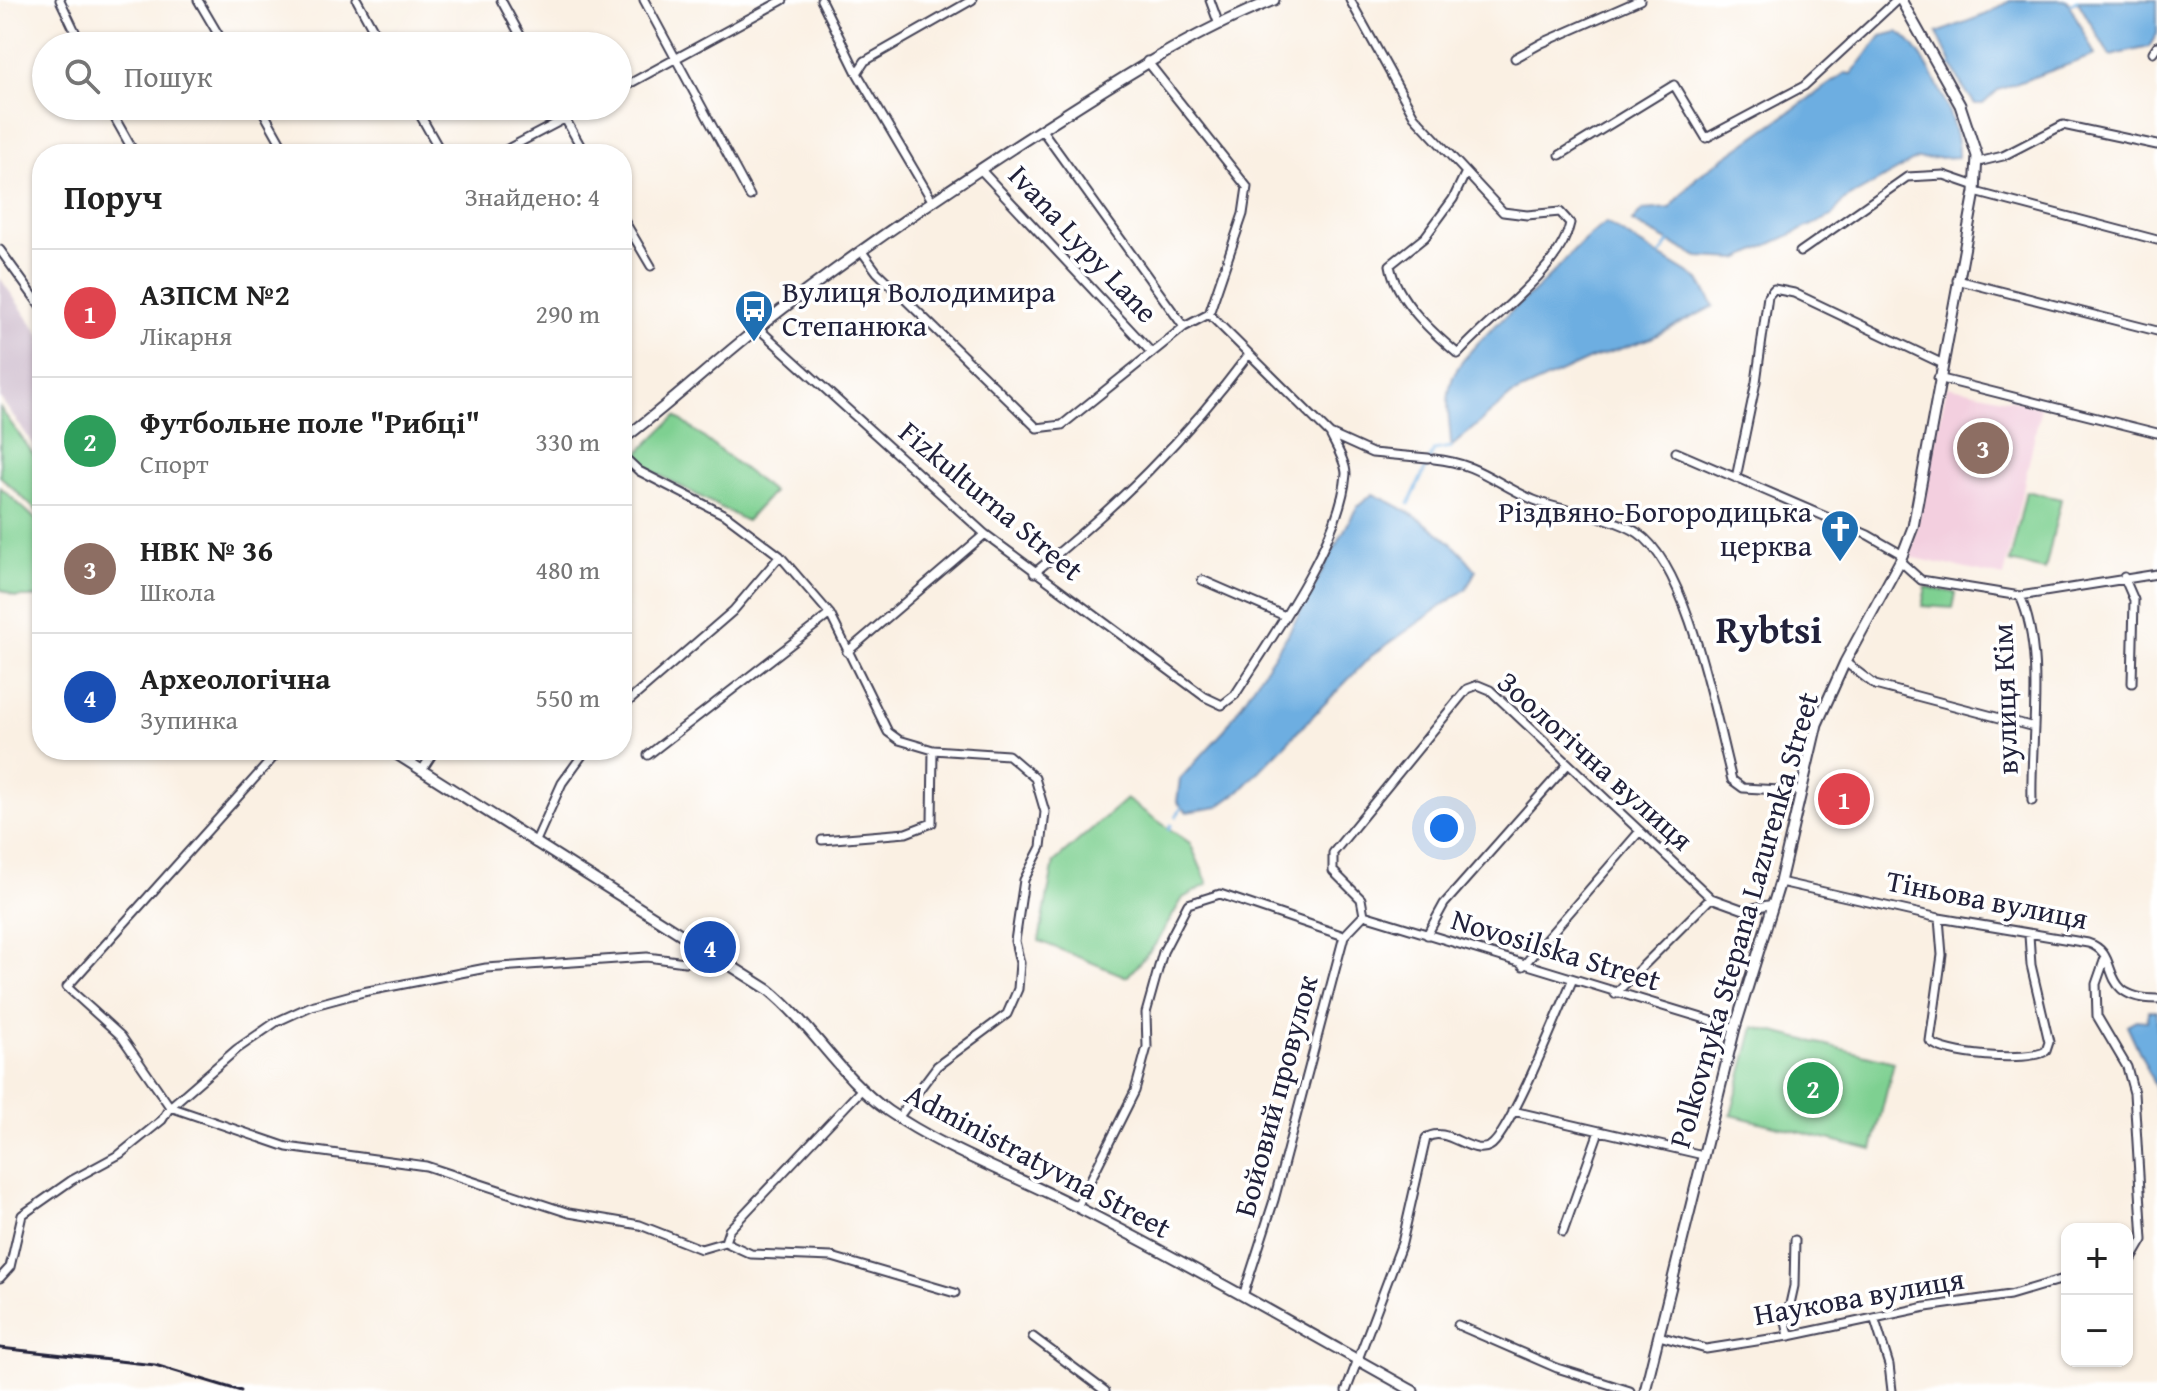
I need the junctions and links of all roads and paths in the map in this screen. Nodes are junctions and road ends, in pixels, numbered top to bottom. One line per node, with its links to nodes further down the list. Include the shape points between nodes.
1 (60, 0): 15 (street)
2 (198, 0): 16 (street)
3 (357, 0): 17 (street)
4 (501, 0): 18 (street)
5 (644, 0): 19 (street)
6 (783, 0): 19 (street)
7 (821, 0): 22 (street)
8 (972, 0): 22 (street, via 865,61)
9 (1210, 0): 14 (street)
10 (1274, 0): 14 (street)
11 (1350, 0): 38 (street, via 1414,116)
12 (1640, 0): 20 (street)
13 (1899, 0): 35 (street, via 1804,86 1706,138 1674,85); 36 (street, Polkovnyka Stepana Lazurenka Street, via 1945,78)
14 (1218, 22): 21 (street)
15 (75, 32)
16 (217, 32)
17 (374, 32)
18 (518, 32)
19 (676, 58): 23 (street); 40 (street)
20 (1515, 58)
21 (1147, 61): 28 (street); 50 (street, via 1247,187)
22 (857, 73): 41 (street)
23 (632, 82)
24 (116, 120): 29 (street)
25 (268, 120): 30 (street)
26 (423, 120): 31 (street)
27 (565, 120): 32 (street); 33 (street)
28 (1042, 130): 37 (street); 51 (street)
29 (129, 144)
30 (281, 144)
31 (436, 144)
32 (518, 144)
33 (579, 144)
34 (2157, 145): 36 (street, via 2063,125 2003,156)
35 (1560, 155)
36 (1978, 162): 39 (street, Polkovnyka Stepana Lazurenka Street)
37 (980, 169): 41 (street); 54 (street, Ivana Lypy Lane)
38 (1466, 172): 38 (street, via 1503,212 1560,212 1570,223 1567,238 1546,266 1458,354 1410,304 1390,265 1425,237)
39 (1976, 189): 43 (street); 45 (street, via 1944,175 1907,177); 48 (street, Polkovnyka Stepana Lazurenka Street)
40 (750, 196)
41 (933, 202): 46 (street)
42 (632, 234): 47 (street)
43 (2157, 240)
44 (0, 250): 49 (street)
45 (1800, 252)
46 (863, 253): 52 (street); 54 (street, via 1037,428 1062,425)
47 (651, 266)
48 (1957, 280): 53 (street); 56 (street, Polkovnyka Stepana Lazurenka Street)
49 (32, 294)
50 (1209, 314): 51 (street); 55 (street)
51 (1184, 327): 54 (street)
52 (758, 328): 58 (street); 64 (street, Fizkulturna Street)
53 (2157, 331)
54 (1151, 352)
55 (1249, 354): 60 (street); 67 (street, via 1200,419 1158,463)
56 (1941, 363): 57 (street, Polkovnyka Stepana Lazurenka Street); 63 (street, via 1794,293 1774,289 1768,296)
57 (1938, 378): 59 (street); 66 (street, Polkovnyka Stepana Lazurenka Street, via 1913,527)
58 (632, 433)
59 (2157, 433)
60 (1330, 434): 73 (street, via 1346,470 1337,514); 87 (street, via 1372,453 1463,462 1535,500 1624,526 1645,538 1685,604 1732,780 1743,788)
61 (1676, 452): 63 (street)
62 (632, 464): 65 (street, via 727,516)
63 (1736, 478): 66 (street, via 1868,535)
64 (985, 534): 67 (street, Fizkulturna Street); 74 (street)
65 (780, 556): 72 (street); 77 (street, via 733,611)
66 (1902, 558): 71 (street, via 1921,580); 75 (street, Polkovnyka Stepana Lazurenka Street)
67 (1034, 573): 73 (street, Fizkulturna Street, via 1222,705 1235,695)
68 (2157, 574): 69 (street)
69 (2124, 577): 71 (street); 76 (street, via 2134,600)
70 (1202, 580): 73 (street)
71 (2020, 596): 78 (street, вулиця Кім, via 2029,622)
72 (830, 614): 74 (street); 80 (street)
73 (1285, 616)
74 (847, 652): 79 (street, via 888,732)
75 (1845, 662): 78 (street, via 1875,685); 87 (street, Polkovnyka Stepana Lazurenka Street, via 1817,724)
76 (2132, 683)
77 (632, 698)
78 (2034, 727): 88 (street, вулиця Кім)
79 (933, 750): 90 (street, via 932,823 906,833); 110 (street, via 1008,755 1035,778 1045,812 1041,847 1024,880 1015,941 1018,989 1007,1014 937,1066)
80 (648, 755)
81 (271, 760): 108 (street, via 67,987 121,1036)
82 (406, 760): 86 (street, Administratyvna Street)
83 (428, 760): 86 (street)
84 (579, 760): 91 (street, via 562,783)
85 (1568, 764): 89 (street, Зоологічна вулиця); 95 (street, Зоологічна вулиця, via 1490,690 1478,685 1467,689 1333,853 1333,871 1361,899); 97 (street, via 1444,904)
86 (422, 770): 91 (street, Administratyvna Street)
87 (1800, 791): 92 (street, Polkovnyka Stepana Lazurenka Street)
88 (2032, 801)
89 (1640, 831): 93 (street, Зоологічна вулиця); 102 (street)
90 (822, 840)
91 (535, 843): 100 (street, Administratyvna Street)
92 (1780, 882): 94 (street, Polkovnyka Stepana Lazurenka Street); 96 (street, Тіньова вулиця)
93 (1711, 898): 94 (street, Зоологічна вулиця, via 1744,910); 104 (street)
94 (1773, 904): 106 (street, Polkovnyka Stepana Lazurenka Street)
95 (1364, 915): 97 (street, Novosilska Street); 99 (street, Бойовий провулок)
96 (1939, 918): 98 (street, Тіньова вулиця); 98 (street, via 1942,955 1930,1041 1945,1050 2025,1057 2046,1051 2049,1042)
97 (1427, 935): 102 (street, Novosilska Street)
98 (2029, 935): 101 (street, Тіньова вулиця, via 2096,945)
99 (1344, 936): 113 (street, via 1220,894 1188,904 1158,967 1135,1091); 121 (street, Бойовий провулок)
100 (704, 950): 107 (street, Administratyvna Street, via 793,1009); 108 (street, via 685,962 633,958 486,968 311,1006 237,1049)
101 (2105, 958): 105 (street, Тіньова вулиця, via 2117,986 2128,995); 117 (street, via 2096,984 2097,1016 2127,1067 2134,1093 2143,1240)
102 (1523, 966): 103 (street, Novosilska Street)
103 (1572, 981): 104 (street, Novosilska Street); 109 (street)
104 (1615, 994): 106 (street, Novosilska Street)
105 (2157, 999)
106 (1735, 1028): 112 (street, Polkovnyka Stepana Lazurenka Street)
107 (861, 1090): 110 (street, Administratyvna Street); 116 (street, via 729,1230)
108 (170, 1107): 116 (street, via 287,1147 426,1166 569,1213 640,1225 701,1249); 118 (street, via 120,1154 22,1215 10,1267)
109 (1513, 1111): 111 (street); 127 (street, via 1489,1147 1441,1135 1426,1138 1402,1243)
110 (898, 1118): 113 (street, Administratyvna Street)
111 (1599, 1131): 112 (street); 114 (street)
112 (1703, 1155): 124 (street, Polkovnyka Stepana Lazurenka Street)
113 (1077, 1207): 121 (street, Administratyvna Street)
114 (1563, 1232)
115 (1795, 1240): 125 (street)
116 (725, 1242): 120 (street, via 751,1254 832,1257)
117 (2133, 1257)
118 (0, 1278)
119 (2061, 1280): 122 (street, Наукова вулиця, via 2010,1295)
120 (955, 1293)
121 (1243, 1296): 127 (street, Administratyvna Street)
122 (1875, 1320): 125 (street, Наукова вулиця); 133 (street)
123 (1458, 1325): 131 (street, via 1557,1368)
124 (1659, 1336): 125 (street, Наукова вулиця, via 1706,1349); 132 (street, Polkovnyka Stepana Lazurenka Street)
125 (1789, 1336)
126 (1033, 1337): 128 (street)
127 (1360, 1361): 129 (street); 130 (street, Administratyvna Street)
128 (1105, 1391)
129 (1346, 1391)
130 (1413, 1391)
131 (1630, 1391)
132 (1645, 1391)
133 (1892, 1391)

